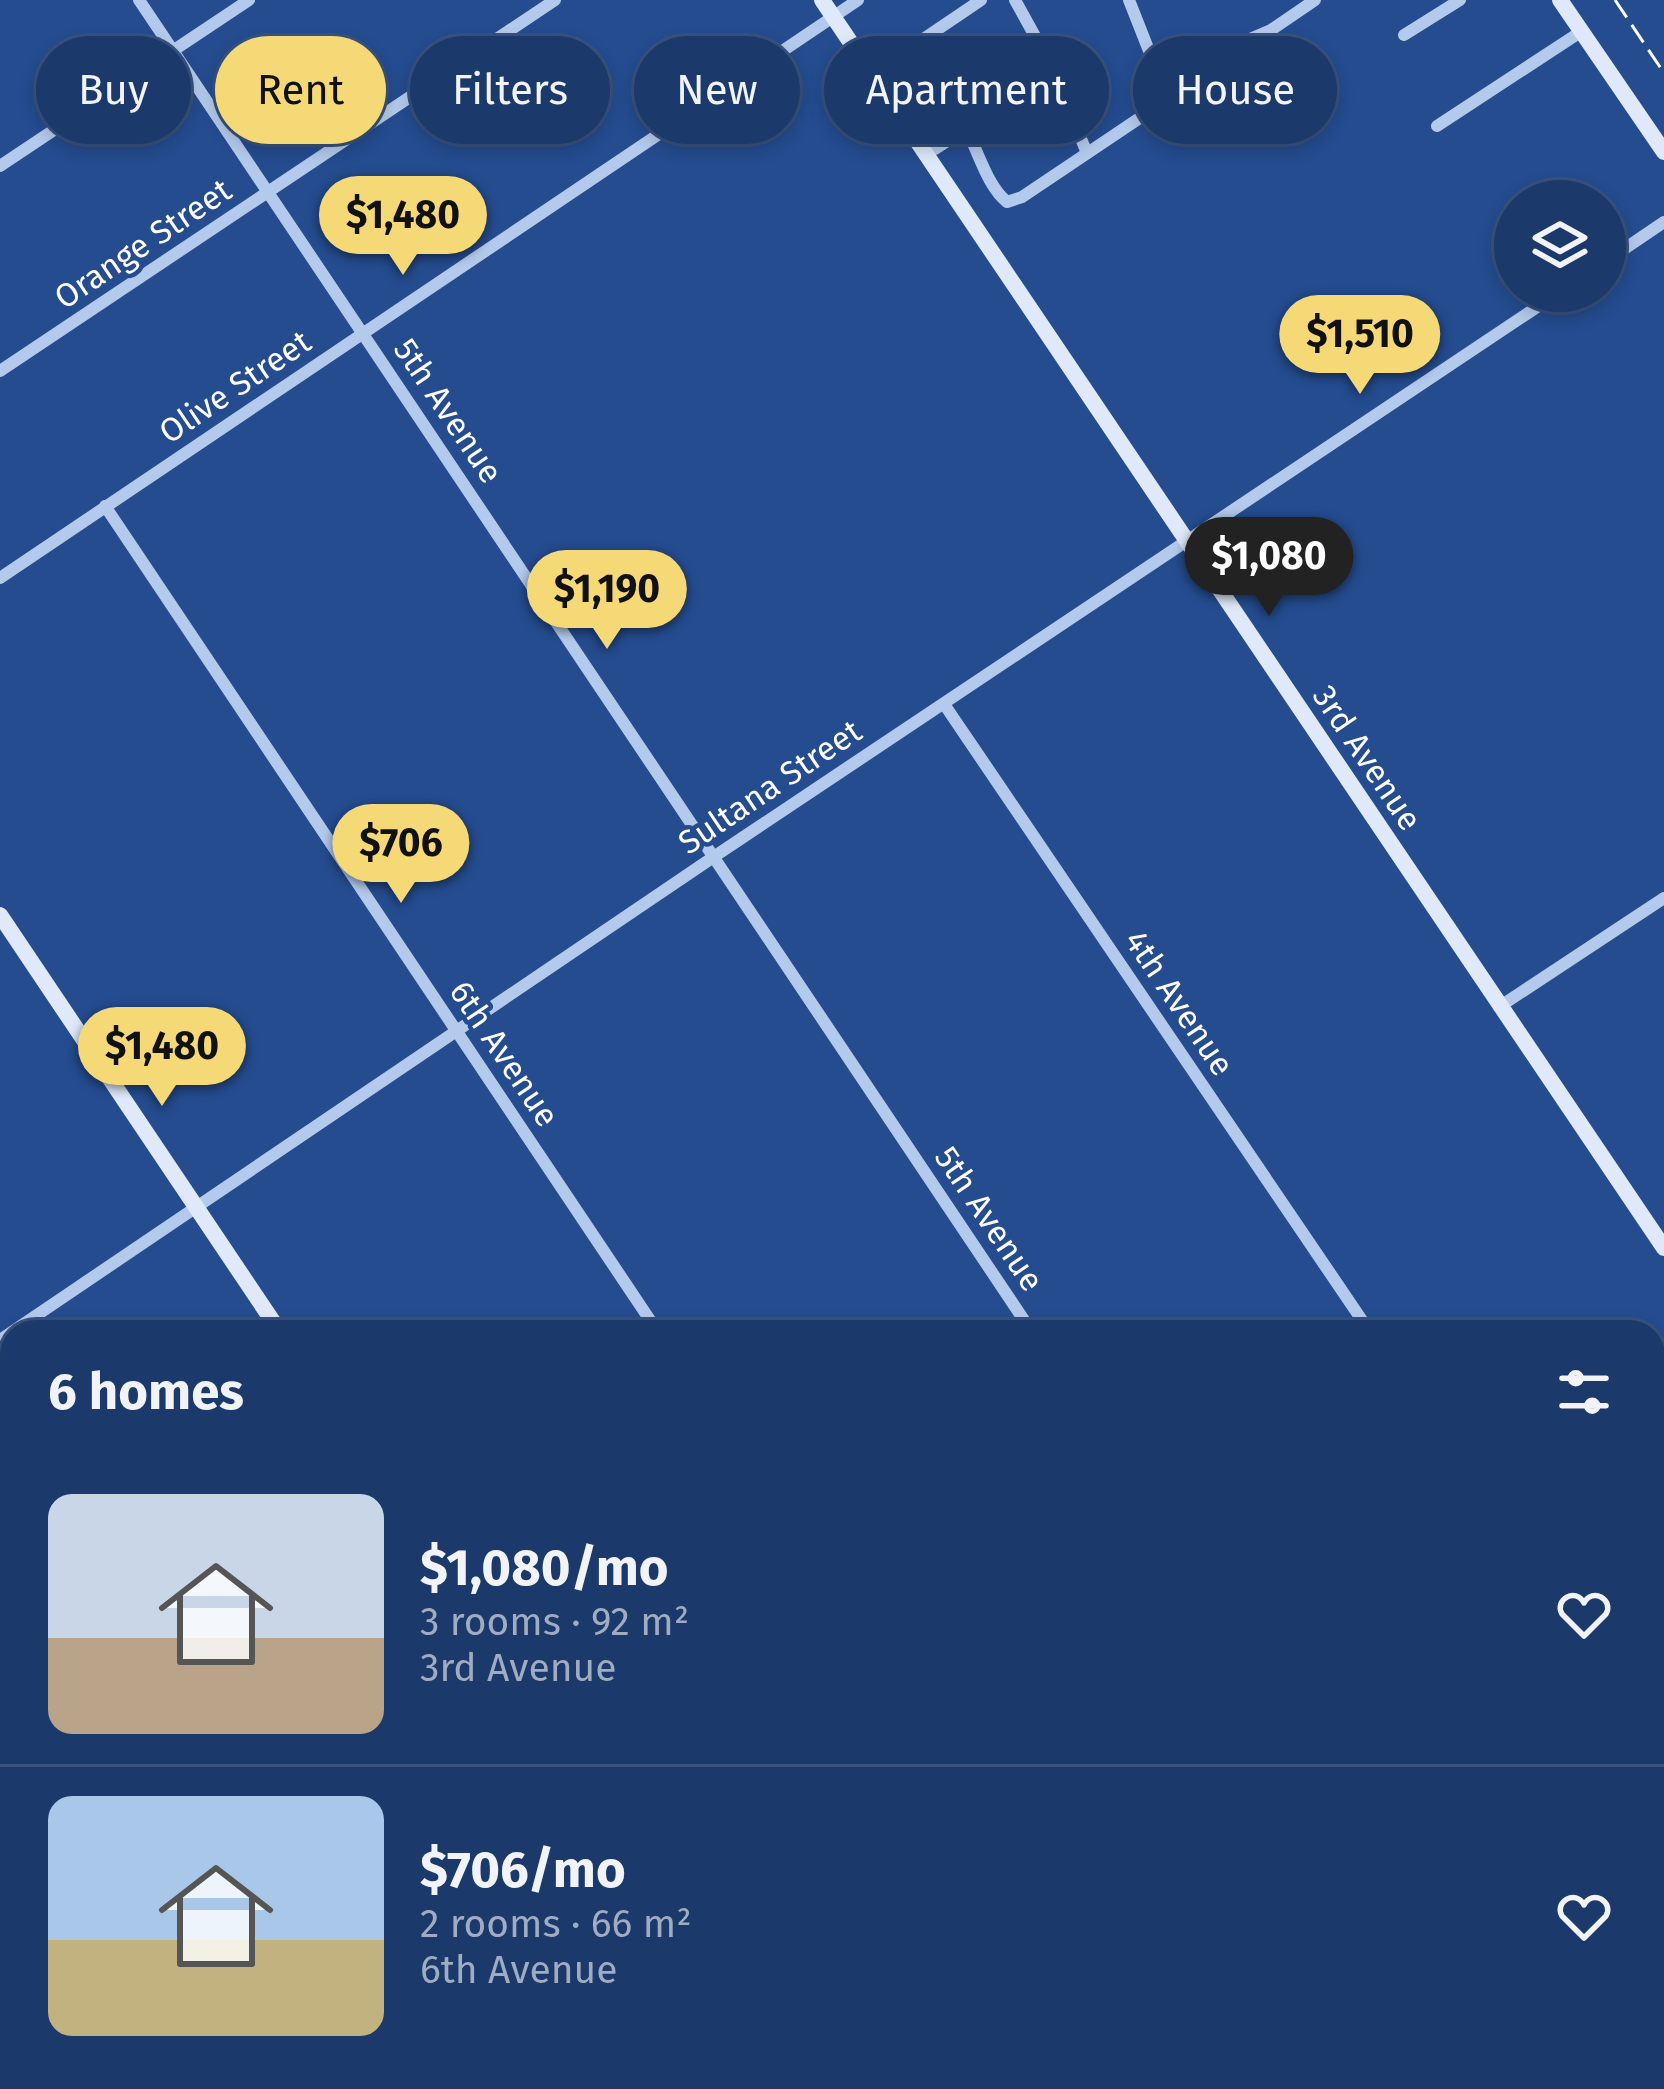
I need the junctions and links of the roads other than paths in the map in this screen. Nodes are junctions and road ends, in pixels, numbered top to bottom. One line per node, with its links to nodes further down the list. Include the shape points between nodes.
1 (139, 0): 15 (street, 5th Avenue)
2 (249, 0): 19 (street)
3 (555, 0): 30 (street, Orange Street)
4 (822, 0): 12 (street, 3rd Avenue)
5 (858, 0): 12 (street, Olive Street)
6 (981, 0): 16 (street)
7 (1015, 0): 28 (street)
8 (1316, 0): 18 (street)
9 (1460, 0): 14 (street)
10 (1560, 0): 13 (street)
11 (1132, 1): 17 (street)
12 (834, 17): 26 (street, 3rd Avenue); 34 (street, Olive Street)
13 (1582, 32): 22 (street); 27 (street)
14 (1404, 35)
15 (162, 36)
16 (928, 36)
17 (1145, 36)
18 (1256, 36)
19 (191, 38)
20 (191, 78): 30 (street, 5th Avenue)
21 (1133, 122): 28 (street)
22 (1437, 126)
23 (36, 142): 29 (street)
24 (940, 144): 26 (street)
25 (973, 144): 28 (street, via 1007,202)
26 (924, 149): 37 (street, 3rd Avenue)
27 (1664, 152)
28 (1087, 153)
29 (0, 166)
30 (270, 191): 34 (street, 5th Avenue); 35 (street, Orange Street)
31 (1664, 222): 32 (street)
32 (1626, 248)
33 (1530, 312): 37 (street, Sultana Street)
34 (363, 333): 36 (street, Olive Street); 40 (street, 5th Avenue)
35 (0, 371)
36 (105, 506): 38 (street, Olive Street); 44 (street, 6th Avenue)
37 (1185, 542): 39 (street, Sultana Street); 43 (street, 3rd Avenue)
38 (0, 578)
39 (944, 704): 40 (street, Sultana Street); 51 (street, 4th Avenue)
40 (715, 856): 44 (street, Sultana Street); 50 (street, 5th Avenue)
41 (1664, 898): 43 (street)
42 (0, 915): 45 (street)
43 (1498, 1007): 46 (street, 3rd Avenue)
44 (457, 1034): 45 (street, Sultana Street); 49 (street, 6th Avenue)
45 (196, 1207): 47 (street, Sultana Street); 48 (street)
46 (1664, 1248)
47 (29, 1320)
48 (272, 1320)
49 (650, 1320)
50 (1024, 1320)
51 (1362, 1320)

